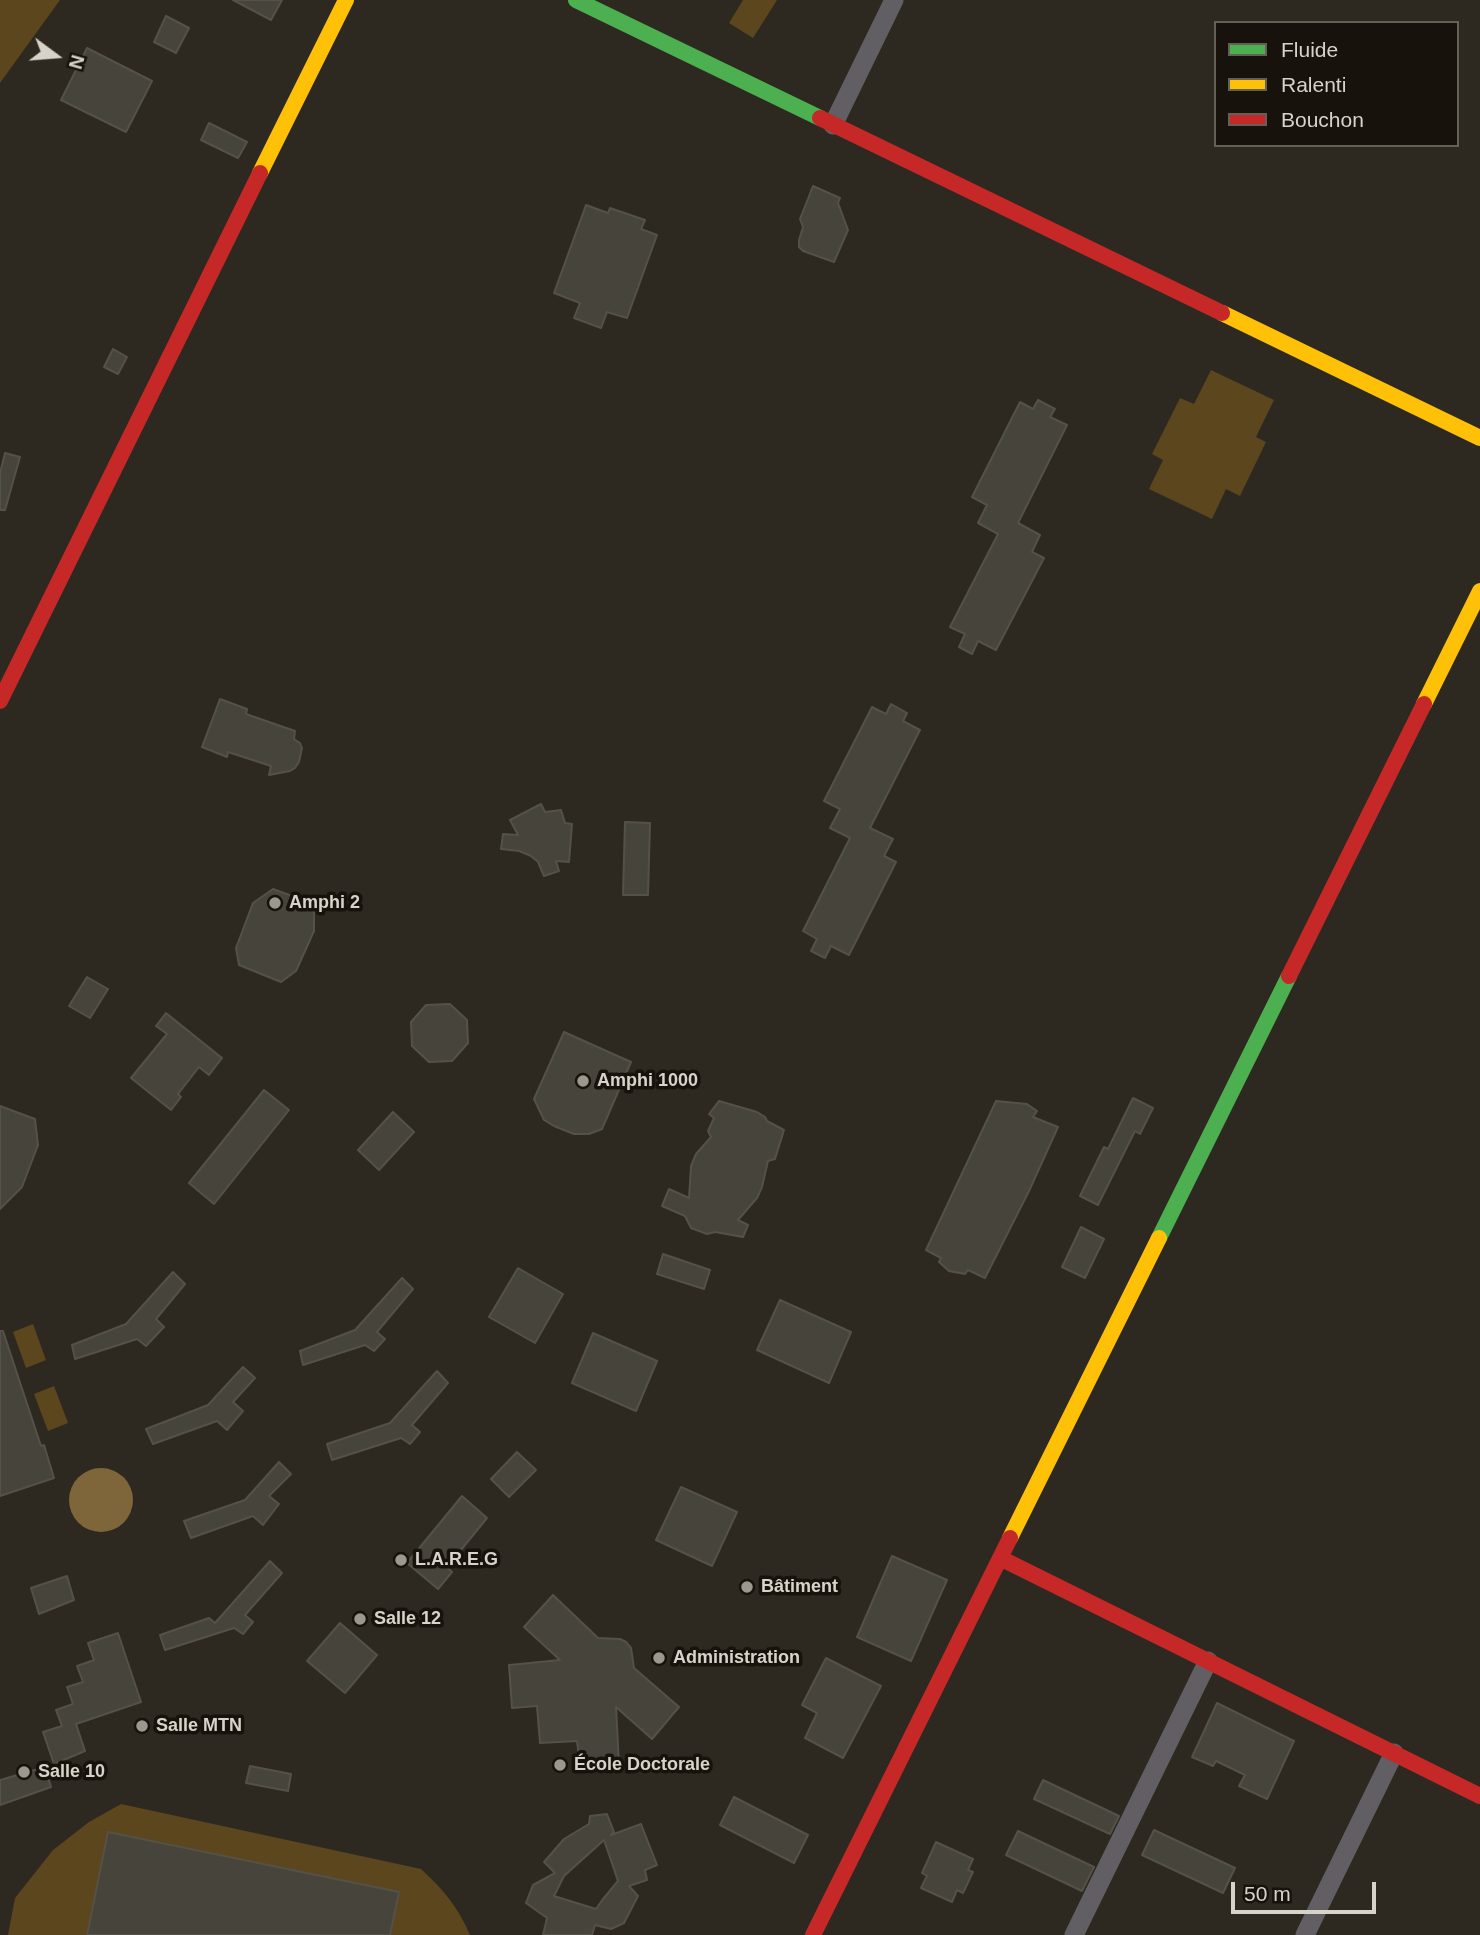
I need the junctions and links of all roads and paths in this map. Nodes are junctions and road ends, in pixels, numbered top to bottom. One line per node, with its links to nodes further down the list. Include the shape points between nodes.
1 (345, 0): 7 (street)
2 (576, 0): 4 (street)
3 (894, 0): 4 (street)
4 (833, 125): 5 (street)
5 (1480, 438)
6 (1480, 591): 8 (street)
7 (0, 701)
8 (1000, 1558): 9 (street); 12 (street)
9 (1208, 1661): 10 (street); 13 (street)
10 (1394, 1753): 11 (street); 14 (street)
11 (1480, 1796)
12 (813, 1935)
13 (1074, 1935)
14 (1305, 1935)

